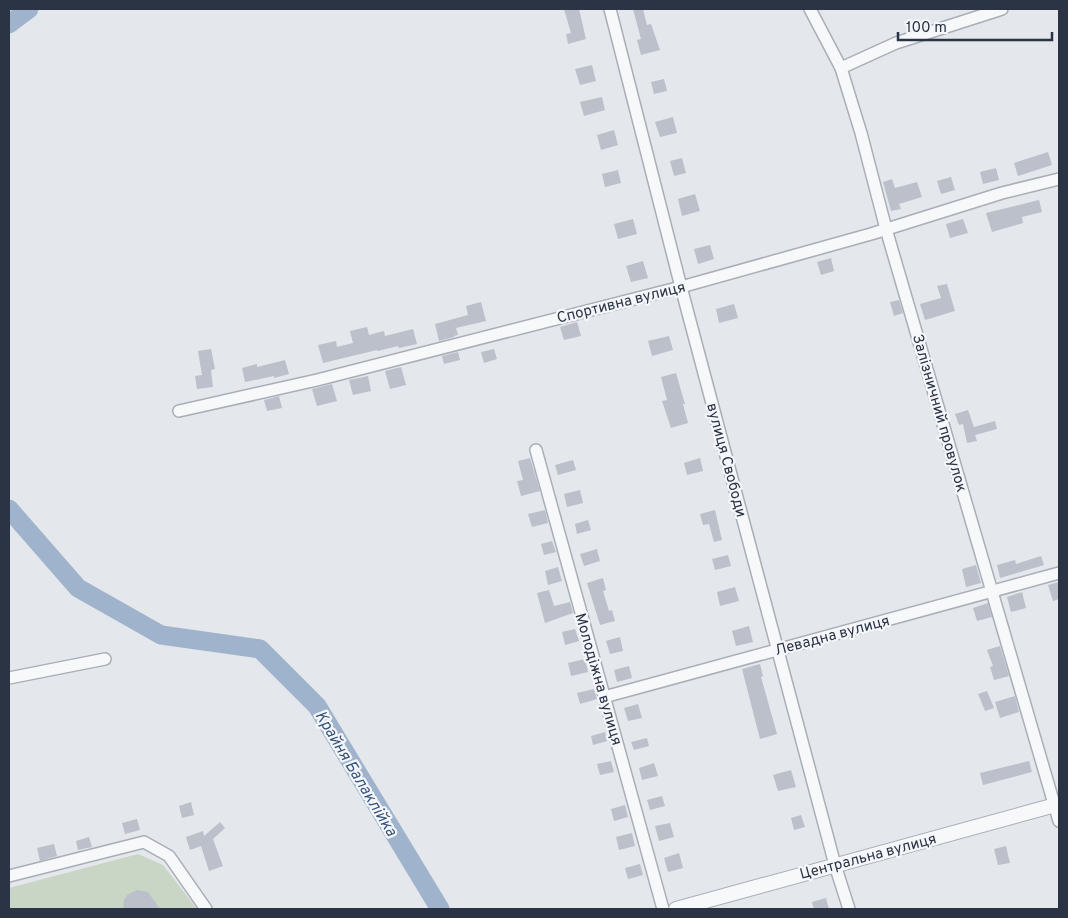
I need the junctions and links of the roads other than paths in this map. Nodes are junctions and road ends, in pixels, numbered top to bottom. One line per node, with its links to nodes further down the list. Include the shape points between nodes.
1 (610, 9): 7 (street, вулиця Свободи)
2 (810, 9): 4 (street, Залізничний провулок)
3 (1002, 9): 4 (street, via 896,43)
4 (841, 68): 6 (street, Залізничний провулок)
5 (1059, 179): 6 (street, Спортивна вулиця)
6 (886, 229): 7 (street, Спортивна вулиця); 11 (street, Залізничний провулок)
7 (682, 287): 8 (street, Спортивна вулиця, via 317,380); 12 (street, вулиця Свободи)
8 (179, 411)
9 (536, 450): 15 (street, Молодіжна вулиця)
10 (1059, 573): 11 (street, Левадна вулиця)
11 (992, 591): 12 (street, Левадна вулиця); 16 (street, Залізничний провулок)
12 (778, 650): 15 (street, Левадна вулиця); 18 (street, вулиця Свободи)
13 (105, 659): 14 (street)
14 (9, 678)
15 (604, 697): 21 (street, Молодіжна вулиця)
16 (1057, 805): 17 (street, Залізничний провулок); 18 (street, Центральна вулиця)
17 (1059, 821)
18 (836, 865): 22 (street, Центральна вулиця); 23 (street, вулиця Свободи)
19 (9, 876): 20 (street, via 144,842 169,856)
20 (206, 909)
21 (663, 909)
22 (676, 909)
23 (849, 909)

